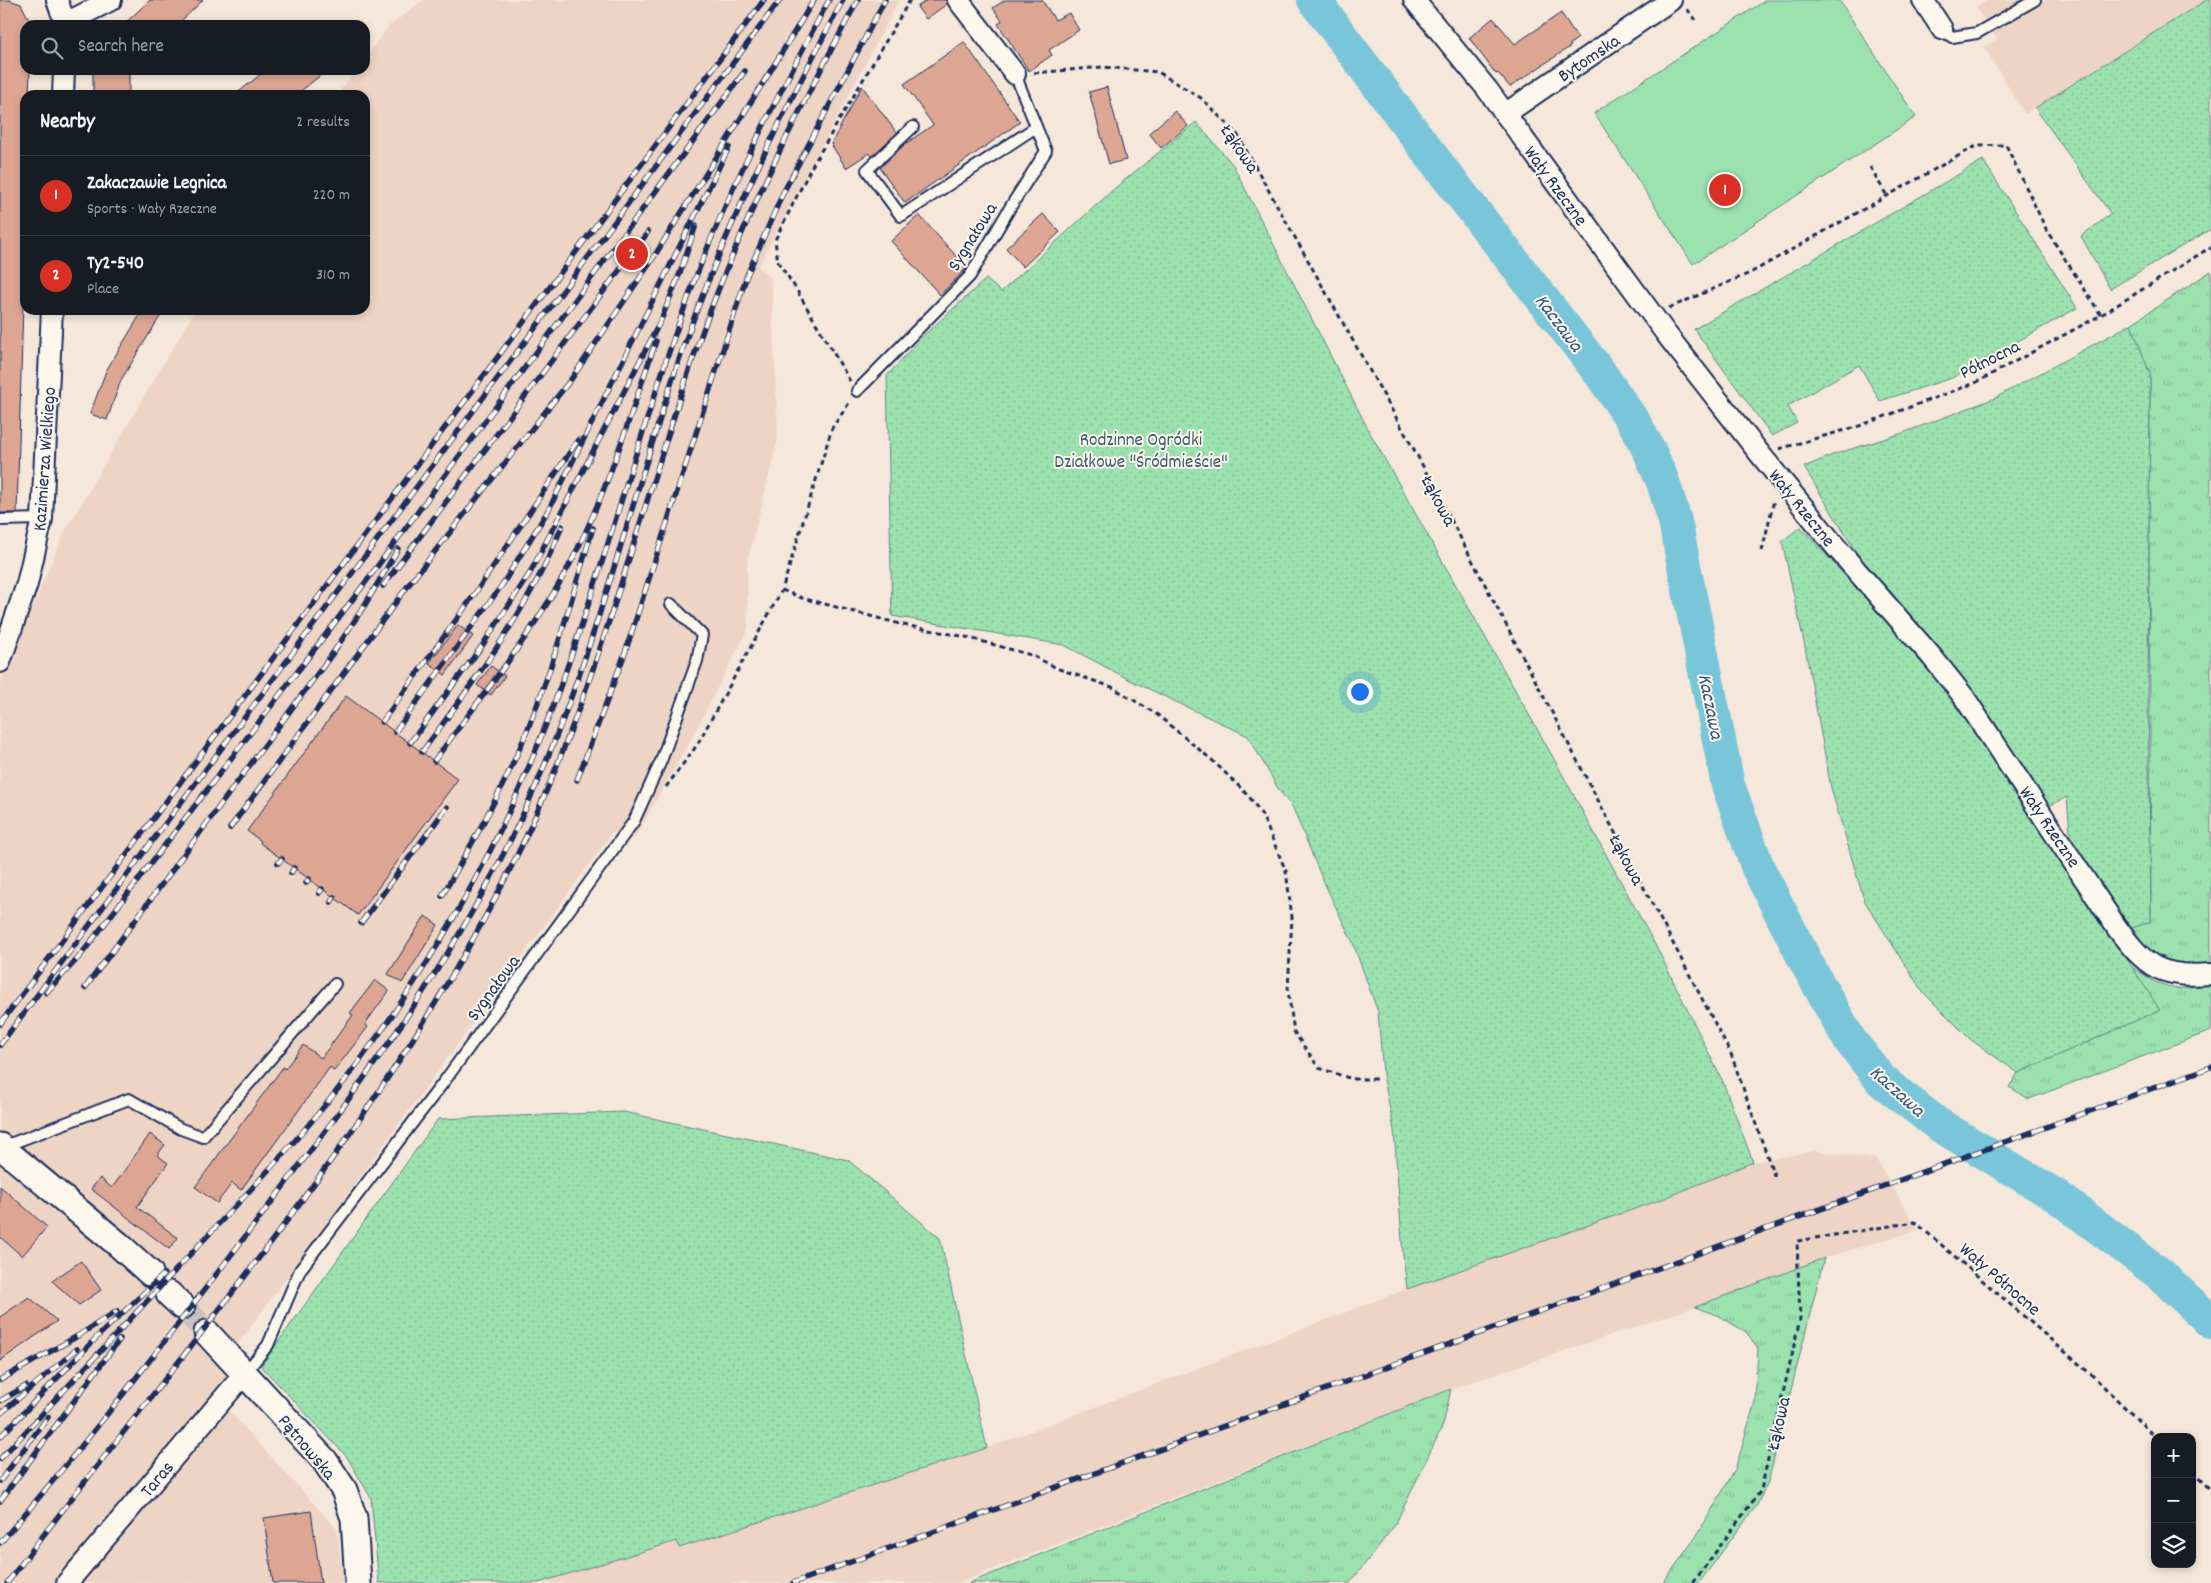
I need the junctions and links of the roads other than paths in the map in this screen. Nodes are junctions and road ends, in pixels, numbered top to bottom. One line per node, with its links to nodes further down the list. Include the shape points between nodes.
1 (57, 0): 8 (street)
2 (111, 0): 9 (street)
3 (958, 0): 11 (street)
4 (1414, 0): 14 (street, Wały Rzeczne)
5 (1671, 0): 14 (street, Bytomska)
6 (1923, 0): 10 (street)
7 (2034, 0): 10 (lane, via 1977,33 1952,37)
8 (64, 20)
9 (74, 20)
10 (1942, 29)
11 (1015, 74): 16 (lane, Sygnałowa)
12 (64, 75): 13 (street)
13 (63, 90)
14 (1506, 114): 23 (street, Wały Rzeczne, via 1653,315 1760,454 1964,697 2138,955 2164,971)
15 (913, 127): 16 (lane, via 867,170 901,216)
16 (1036, 127): 18 (lane, Sygnałowa, via 1046,152 970,276)
17 (52, 315): 19 (street, Kazimierza Wielkiego)
18 (857, 391)
19 (42, 519): 20 (lane); 22 (street, Kazimierza Wielkiego, via 27,584)
20 (0, 520)
21 (671, 604): 28 (lane, Sygnałowa, via 702,635 697,661 661,761 634,821 446,1079 300,1270 268,1345)
22 (0, 662)
23 (2211, 974)
24 (335, 984): 25 (lane, via 203,1137 181,1129 130,1099)
25 (1, 1147): 26 (street)
26 (150, 1273)
27 (208, 1333): 28 (street, Pątnowska)
28 (245, 1373): 29 (street, Taras); 30 (street, Pątnowska, via 325,1462 344,1490 354,1518)
29 (68, 1583)
30 (358, 1583)

